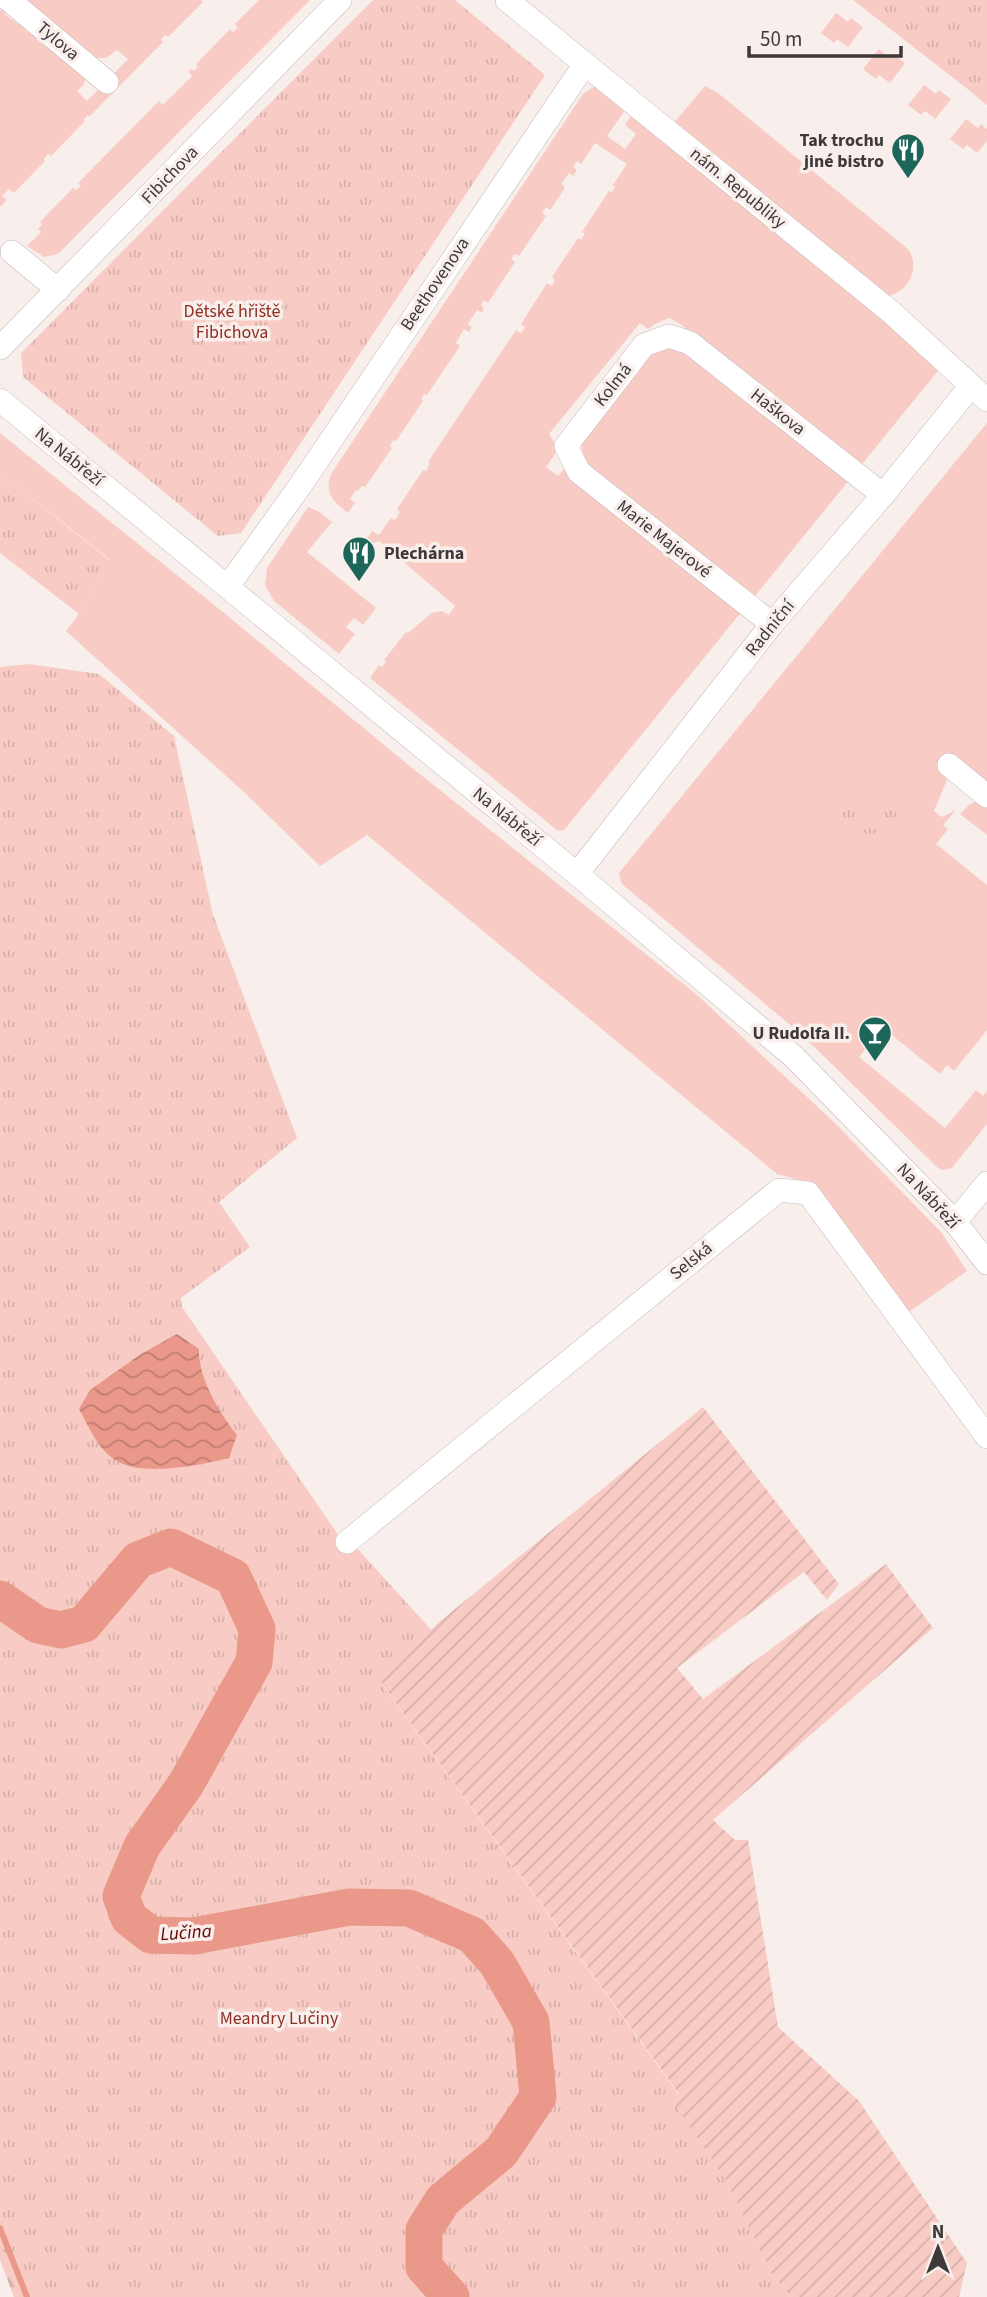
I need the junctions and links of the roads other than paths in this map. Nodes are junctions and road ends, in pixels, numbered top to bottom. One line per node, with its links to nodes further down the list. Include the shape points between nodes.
1 (9, 0): 5 (street, Tylova)
2 (340, 0): 7 (street, Fibichova)
3 (507, 0): 4 (street)
4 (585, 64): 10 (street, nám. Republiky, via 891,312); 14 (street, Beethovenova)
5 (107, 82)
6 (12, 252): 7 (street)
7 (58, 290): 9 (street, Fibichova)
8 (668, 336): 12 (street, Kolmá, via 644,345); 13 (street, Haškova, via 690,343)
9 (0, 348)
10 (979, 394): 13 (street, Radniční)
11 (0, 400): 14 (street, Na Nábřeží)
12 (566, 446): 15 (street, Marie Majerové, via 579,472)
13 (883, 495): 15 (street, Radniční)
14 (228, 586): 18 (street, Na Nábřeží)
15 (772, 624): 18 (street, Radniční)
16 (949, 765): 17 (street)
17 (987, 796)
18 (577, 874): 20 (street, Na Nábřeží, via 794,1057)
19 (987, 1183): 20 (street)
20 (955, 1222): 21 (street, Na Nábřeží)
21 (987, 1263)
22 (987, 1437): 23 (street, Selská, via 808,1193 779,1190)
23 (347, 1542)

